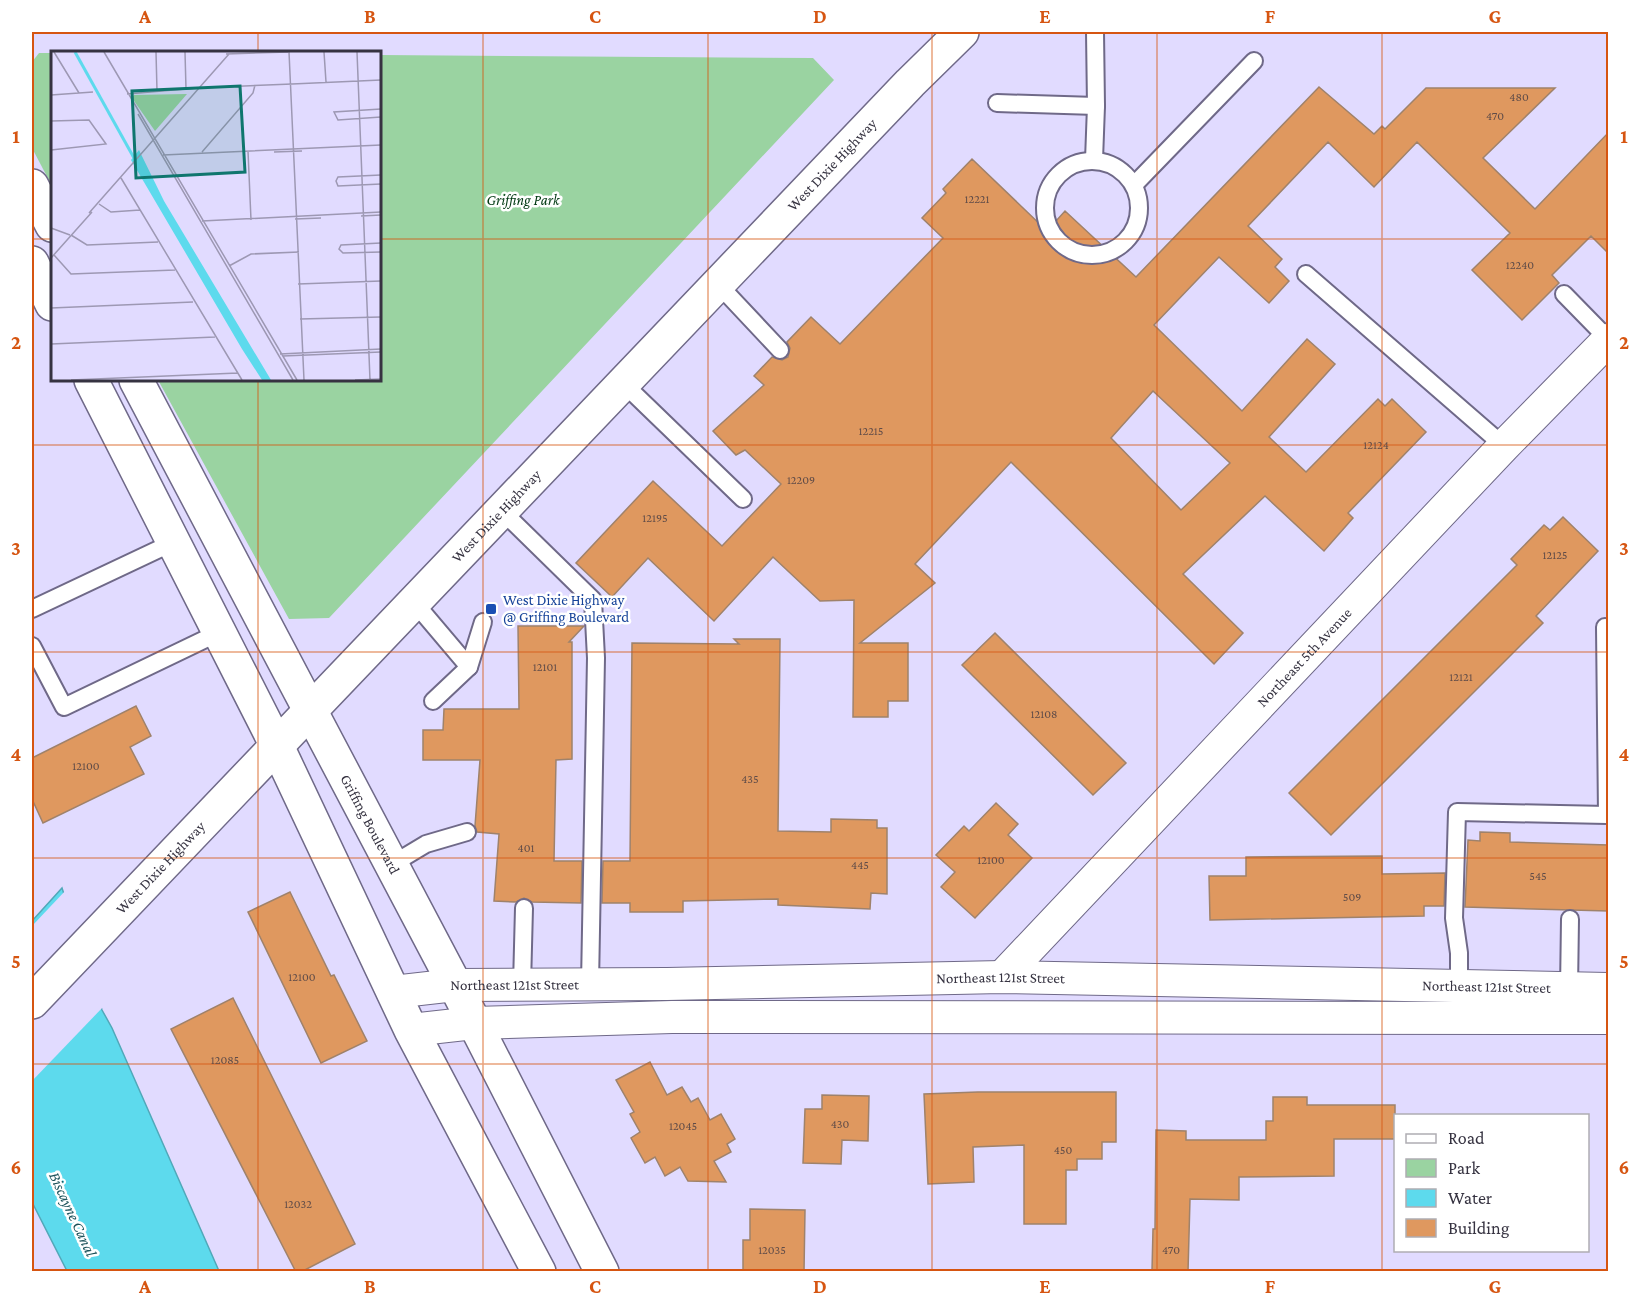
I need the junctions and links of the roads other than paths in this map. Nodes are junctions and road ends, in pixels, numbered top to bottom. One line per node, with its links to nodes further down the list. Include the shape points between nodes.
1 (962, 32): 12 (street, West Dixie Highway)
2 (1095, 32): 5 (lane)
3 (1254, 61): 7 (lane)
4 (997, 103): 5 (lane)
5 (1096, 106): 6 (lane)
6 (1094, 160): 7 (lane, via 1119,168); 7 (lane, via 1076,163 1057,175 1044,201 1045,221 1056,240 1080,255 1113,252 1126,243 1141,213)
7 (1134, 184)
8 (32, 186): 9 (street)
9 (51, 223)
10 (32, 262): 14 (street)
11 (1306, 274): 20 (lane)
12 (718, 284): 16 (lane); 19 (street, West Dixie Highway)
13 (1564, 294): 15 (lane)
14 (51, 302)
15 (1608, 340): 20 (street, Northeast 5th Avenue)
16 (780, 350)
17 (92, 381): 23 (street)
18 (137, 381): 32 (street, Griffing Boulevard)
19 (624, 384): 21 (lane); 22 (street, West Dixie Highway)
20 (1504, 446): 38 (street, Northeast 5th Avenue)
21 (743, 499)
22 (502, 511): 24 (street, West Dixie Highway); 40 (lane, via 593,600 596,658)
23 (174, 542): 25 (lane); 28 (street)
24 (414, 602): 30 (lane); 32 (street, West Dixie Highway)
25 (32, 609)
26 (483, 622): 30 (lane)
27 (1605, 627): 42 (lane, via 1606,815 1457,812 1454,918)
28 (218, 633): 29 (lane, via 64,707); 33 (street)
29 (32, 646)
30 (469, 667): 31 (lane)
31 (433, 701)
32 (309, 709): 33 (street, West Dixie Highway); 35 (street, Griffing Boulevard)
33 (276, 744): 45 (street); 46 (street, West Dixie Highway)
34 (467, 832): 35 (lane, via 426,844)
35 (391, 865): 39 (street, Griffing Boulevard)
36 (524, 909): 41 (lane)
37 (1570, 919): 43 (lane)
38 (1002, 977): 40 (street, Northeast 121st Street); 42 (street, Northeast 121st Street)
39 (455, 984): 41 (street, Northeast 121st Street); 45 (street, Northeast 121st Street); 48 (street, Griffing Boulevard)
40 (590, 984): 41 (street, Northeast 121st Street)
41 (522, 985)
42 (1459, 986): 43 (street, Northeast 121st Street)
43 (1569, 989): 44 (street, Northeast 121st Street)
44 (1608, 989)
45 (393, 992): 49 (street)
46 (32, 1002)
47 (1608, 1018): 48 (street, Northeast 121st Street, via 672,1017)
48 (474, 1023): 49 (street, Northeast 121st Street); 51 (street, Griffing Boulevard)
49 (411, 1030): 50 (street)
50 (539, 1272)
51 (602, 1272)

